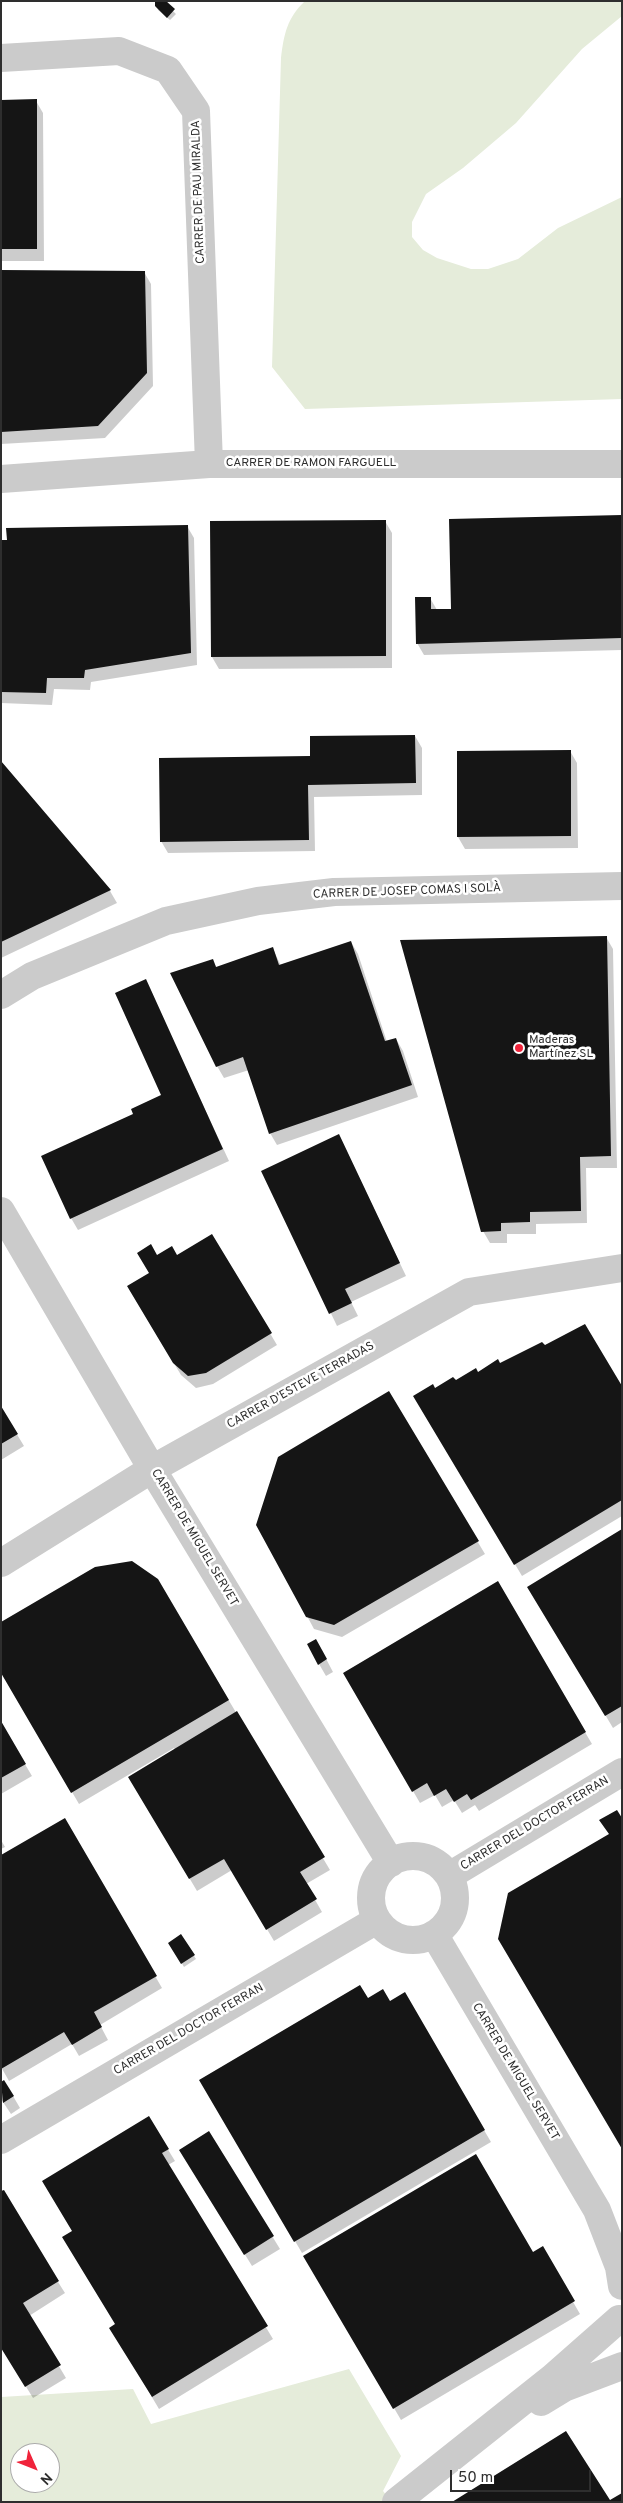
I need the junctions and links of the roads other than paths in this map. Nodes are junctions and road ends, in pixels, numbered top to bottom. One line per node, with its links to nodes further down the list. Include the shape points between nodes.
1 (1, 58): 2 (street, CARRER DE PAU MIRALDA, via 120,51 168,70 196,111)
2 (209, 464): 3 (street, CARRER DE RAMON FARGUELL); 4 (street, CARRER DE RAMON FARGUELL)
3 (622, 464)
4 (1, 479)
5 (622, 886): 6 (street, CARRER DE JOSEP COMAS I SOLÀ, via 334,892 258,901 166,921 32,976)
6 (1, 995)
7 (1, 1211): 9 (street, CARRER DE MIGUEL SERVET)
8 (622, 1268): 9 (street, CARRER D'ESTEVE TERRADAS, via 469,1292)
9 (152, 1469): 10 (street, CARRER D'ESTEVE TERRADAS); 12 (street, CARRER DE MIGUEL SERVET)
10 (1, 1563)
11 (622, 1772): 13 (street, CARRER DEL DOCTOR FERRAN)
12 (391, 1862): 13 (street, via 409,1856 425,1858 442,1867); 14 (street, via 372,1886 371,1901)
13 (449, 1876): 15 (street, via 454,1887 454,1907 448,1921)
14 (377, 1920): 15 (street, via 402,1939 418,1940); 16 (street, CARRER DEL DOCTOR FERRAN)
15 (434, 1934): 17 (street, CARRER DE MIGUEL SERVET)
16 (1, 2140)
17 (597, 2210): 18 (street, CARRER DE MIGUEL SERVET); 19 (street, CARRER DE MIGUEL SERVET, via 619,2267)
18 (622, 2232)
19 (622, 2286)
20 (621, 2317): 22 (street)
21 (622, 2366): 22 (street, via 564,2388)
22 (467, 2447): 23 (street)
23 (396, 2502)

